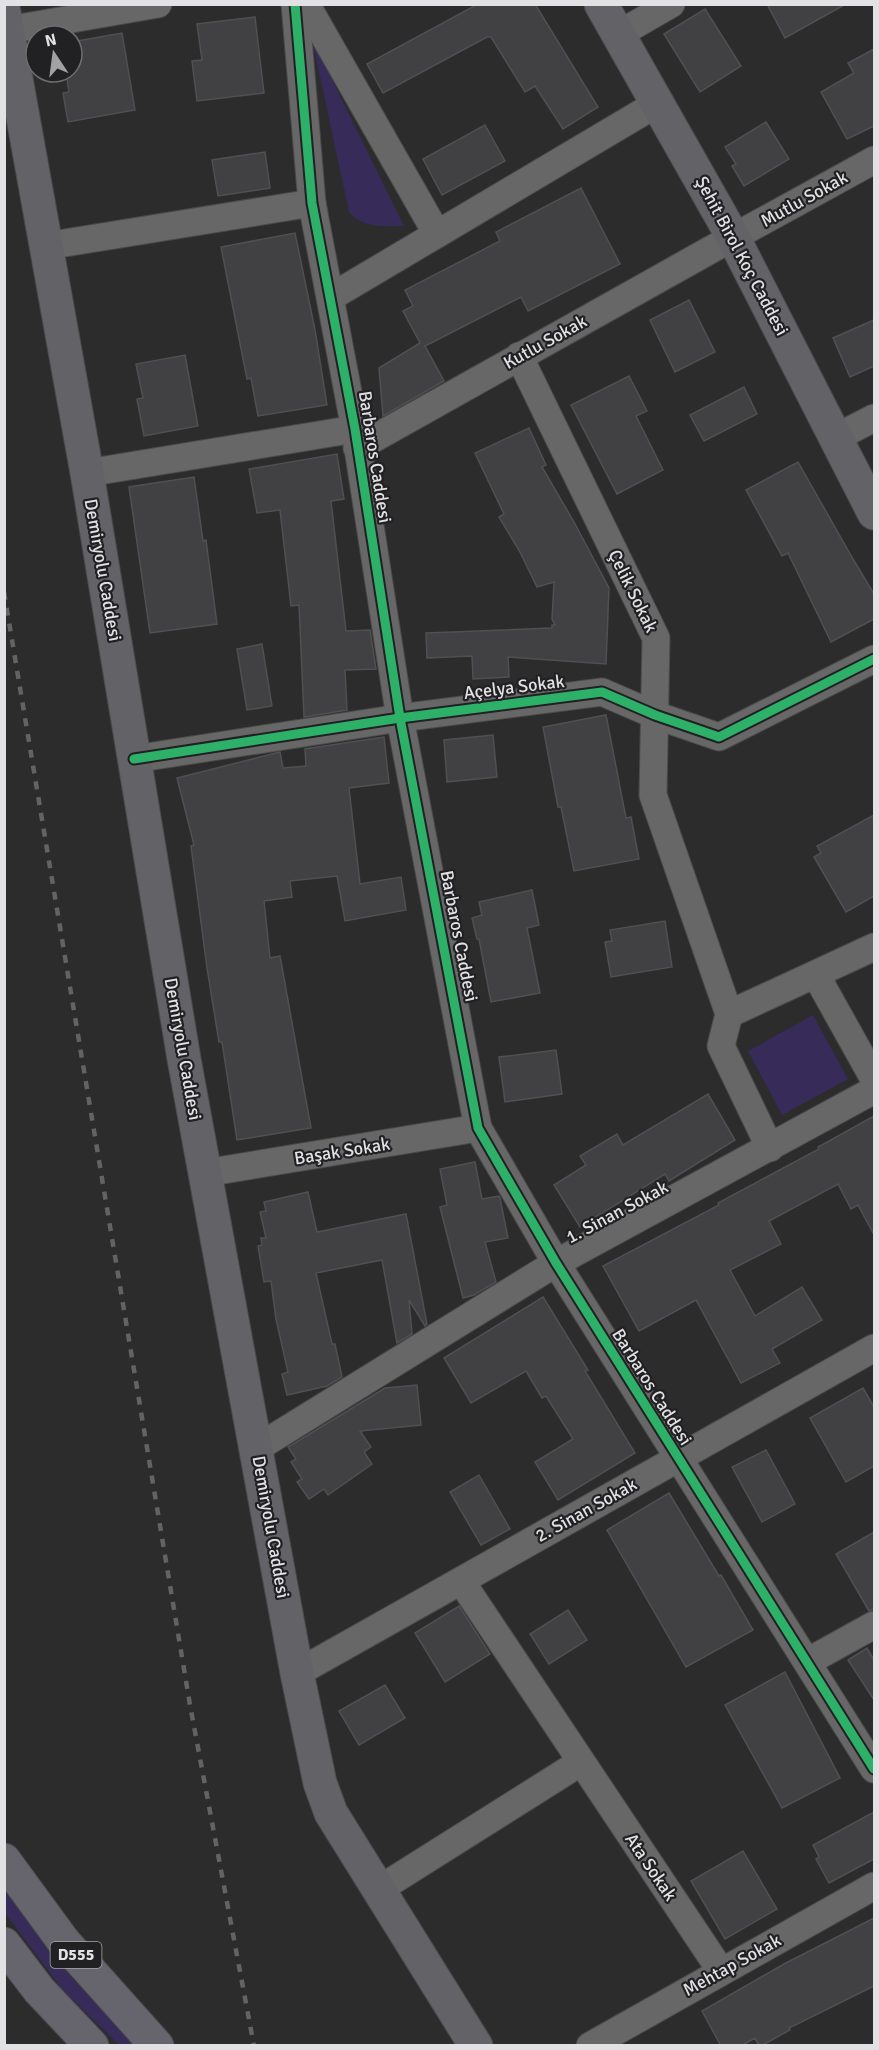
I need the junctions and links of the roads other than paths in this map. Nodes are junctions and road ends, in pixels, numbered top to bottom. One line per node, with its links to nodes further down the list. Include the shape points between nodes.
1 (158, 4): 6 (street)
2 (295, 4): 10 (street, Barbaros Caddesi)
3 (306, 4): 11 (street)
4 (601, 4): 7 (main road, Şehit Birol Koç Caddesi)
5 (671, 4): 7 (street)
6 (6, 21): 13 (main road, Demiryolu Caddesi)
7 (619, 34): 8 (main road, Şehit Birol Koç Caddesi)
8 (658, 103): 11 (street); 12 (main road, Şehit Birol Koç Caddesi)
9 (874, 160): 12 (street, Mutlu Sokak)
10 (312, 202): 13 (street); 14 (street, Barbaros Caddesi)
11 (436, 234): 14 (street)
12 (734, 237): 15 (street, Kutlu Sokak); 17 (main road, Şehit Birol Koç Caddesi)
13 (46, 246): 19 (main road, Demiryolu Caddesi)
14 (331, 297): 18 (street, Barbaros Caddesi)
15 (519, 356): 18 (street, Kutlu Sokak); 22 (street, Çelik Sokak, via 656,638)
16 (874, 418): 17 (street)
17 (837, 437): 20 (main road, Şehit Birol Koç Caddesi)
18 (356, 438): 19 (street); 23 (street, Barbaros Caddesi)
19 (87, 473): 24 (main road, Demiryolu Caddesi)
20 (874, 513)
21 (874, 659): 22 (street, Açelya Sokak, via 719,737)
22 (655, 715): 23 (street, Açelya Sokak, via 602,692); 27 (street, Çelik Sokak, via 653,795)
23 (400, 718): 24 (street, Açelya Sokak); 30 (street, Barbaros Caddesi)
24 (134, 759): 32 (main road, Demiryolu Caddesi)
25 (874, 946): 26 (street)
26 (816, 975): 27 (street); 28 (street)
27 (729, 1014): 31 (street, via 720,1046)
28 (874, 1079)
29 (874, 1090): 31 (street, 1. Sinan Sokak)
30 (478, 1128): 32 (street, Başak Sokak); 33 (street, Barbaros Caddesi)
31 (770, 1148): 33 (street, 1. Sinan Sokak)
32 (205, 1173): 35 (main road, Demiryolu Caddesi)
33 (556, 1263): 35 (street, 1. Sinan Sokak); 36 (street, Barbaros Caddesi)
34 (874, 1348): 36 (street, 2. Sinan Sokak)
35 (257, 1448): 40 (main road, Demiryolu Caddesi)
36 (677, 1458): 37 (street, 2. Sinan Sokak); 39 (street, Barbaros Caddesi)
37 (460, 1581): 40 (street, 2. Sinan Sokak); 41 (street, Ata Sokak)
38 (874, 1625): 39 (street)
39 (807, 1662): 42 (street, Barbaros Caddesi)
40 (297, 1673): 45 (main road, Demiryolu Caddesi, via 320,1784 331,1813)
41 (581, 1762): 45 (street); 47 (street, Ata Sokak)
42 (874, 1769)
43 (4, 1860): 48 (highway, D555, via 64,1942)
44 (874, 1886): 47 (street, Mehtap Sokak)
45 (378, 1890): 50 (main road, Demiryolu Caddesi)
46 (4, 1944): 49 (highway, D555, via 39,1990)
47 (721, 1971): 51 (street, Mehtap Sokak)
48 (156, 2044)
49 (92, 2046)
50 (476, 2046)
51 (590, 2046)

